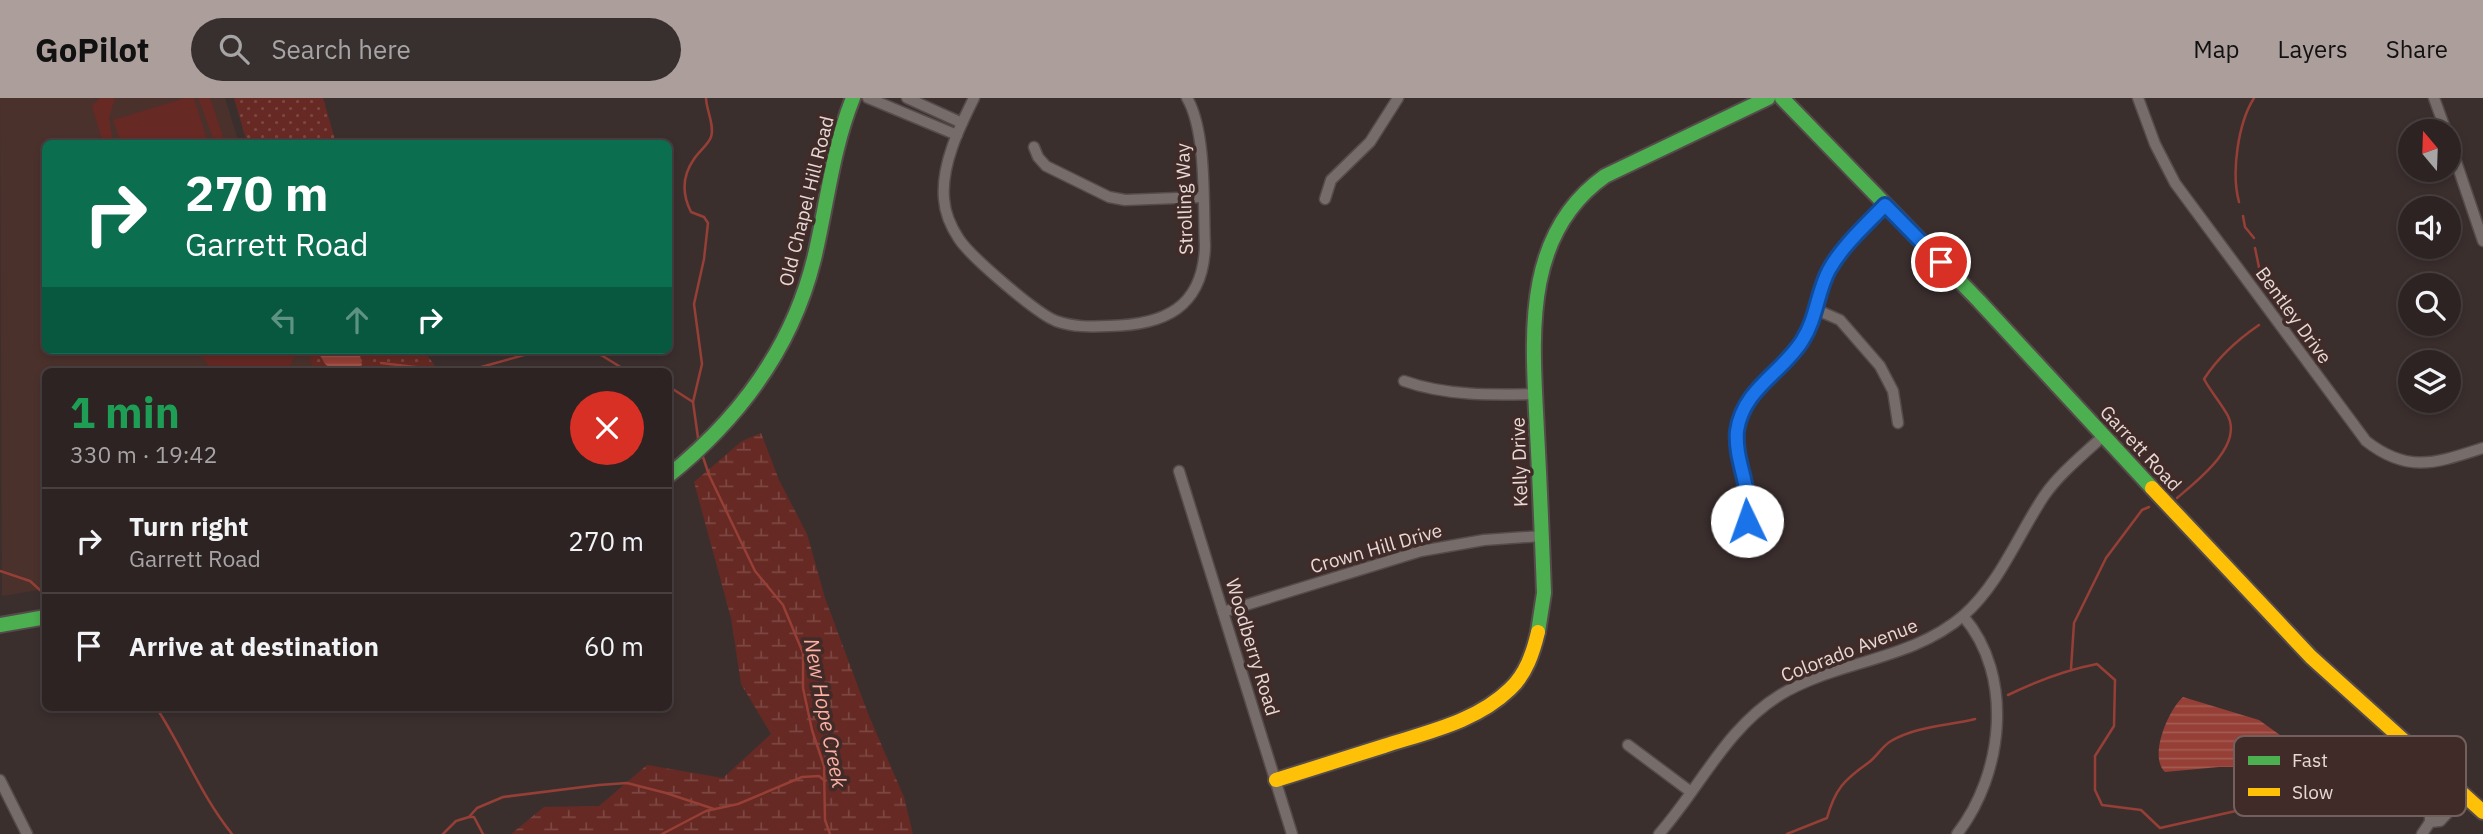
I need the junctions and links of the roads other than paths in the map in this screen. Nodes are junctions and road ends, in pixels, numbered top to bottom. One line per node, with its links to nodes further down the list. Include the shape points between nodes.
1 (853, 98): 28 (street, Old Chapel Hill Road, via 840,136 814,259 789,332 767,371 726,425)
2 (868, 98): 11 (street)
3 (974, 98): 13 (street, Strolling Way)
4 (1187, 98): 17 (street, Strolling Way, via 1200,134)
5 (1398, 98): 18 (street, via 1370,142 1331,180)
6 (1768, 98): 23 (street, Kelly Drive, via 1636,160 1598,181 1578,200 1550,246 1539,276 1533,331)
7 (1782, 98): 19 (street, Garrett Road)
8 (2138, 98): 26 (street, Bentley Drive, via 2175,183 2366,441 2385,456 2408,463 2436,461)
9 (2434, 98): 12 (street)
10 (909, 99): 11 (street); 13 (street)
11 (907, 114): 14 (street)
12 (2442, 119)
13 (962, 123): 14 (street, Strolling Way)
14 (957, 135): 17 (street, Strolling Way, via 944,190 946,212 958,237 1039,311 1068,325 1147,323 1182,305 1197,285 1205,261)
15 (1034, 148): 17 (street, via 1045,166 1109,197)
16 (2461, 176): 20 (street)
17 (1203, 197)
18 (1325, 199)
19 (1885, 205): 21 (street, via 1829,271); 25 (street, Garrett Road)
20 (2483, 241)
21 (1817, 310): 24 (street, via 1840,320 1880,366 1893,391); 29 (street, via 1797,349 1760,384 1739,422)
22 (1404, 381): 23 (street, via 1475,394)
23 (1536, 394): 30 (street, Kelly Drive)
24 (1898, 423)
25 (2103, 436): 32 (street, Colorado Avenue, via 2052,485 1993,582); 35 (street, Garrett Road, via 2311,657)
26 (2483, 448)
27 (1179, 471): 31 (street, Woodberry Road)
28 (672, 473)
29 (1747, 521)
30 (1542, 537): 31 (street, Crown Hill Drive, via 1421,551); 38 (street, Kelly Drive, via 1542,614 1531,655 1513,685 1482,710 1447,726)
31 (1223, 612): 38 (street, Woodberry Road)
32 (1963, 616): 39 (street, Colorado Avenue, via 1919,644 1780,695 1740,728); 46 (street, via 1977,635 1988,664 1996,725 1987,778)
33 (42, 618): 34 (street)
34 (0, 625)
35 (2399, 736)
36 (1628, 745): 39 (street)
37 (0, 780): 43 (street)
38 (1276, 780): 44 (street, Woodberry Road)
39 (1691, 792): 45 (street, Colorado Avenue)
40 (2466, 796): 41 (street, Garrett Road)
41 (2483, 812)
42 (2430, 816): 47 (street)
43 (27, 834)
44 (1292, 834)
45 (1659, 834)
46 (1957, 834)
47 (2422, 834)

